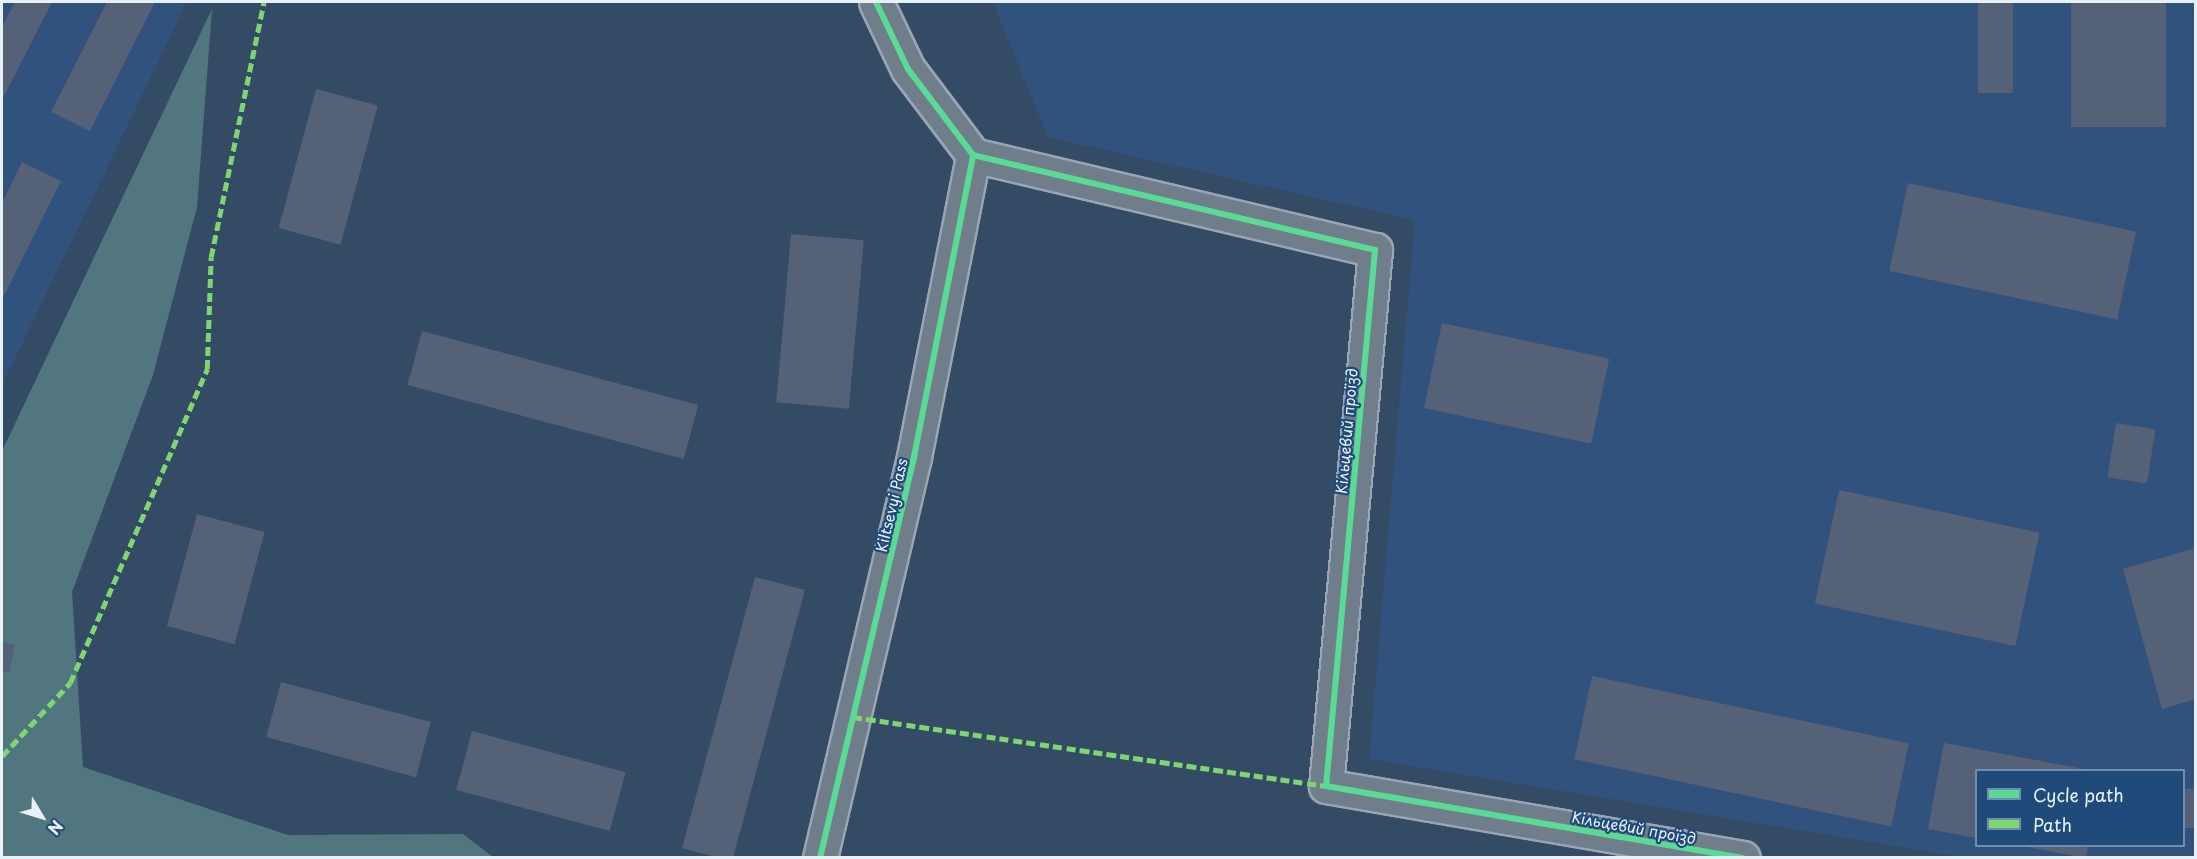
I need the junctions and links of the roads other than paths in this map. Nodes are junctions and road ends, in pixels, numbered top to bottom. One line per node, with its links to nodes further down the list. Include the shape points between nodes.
1 (876, 2): 2 (street, via 908,69)
2 (973, 155): 3 (street, Kiltsevyi Pass, via 915,457); 4 (street, Кільцевий проїзд, via 1375,250 1326,786)
3 (820, 858)
4 (1743, 858)

